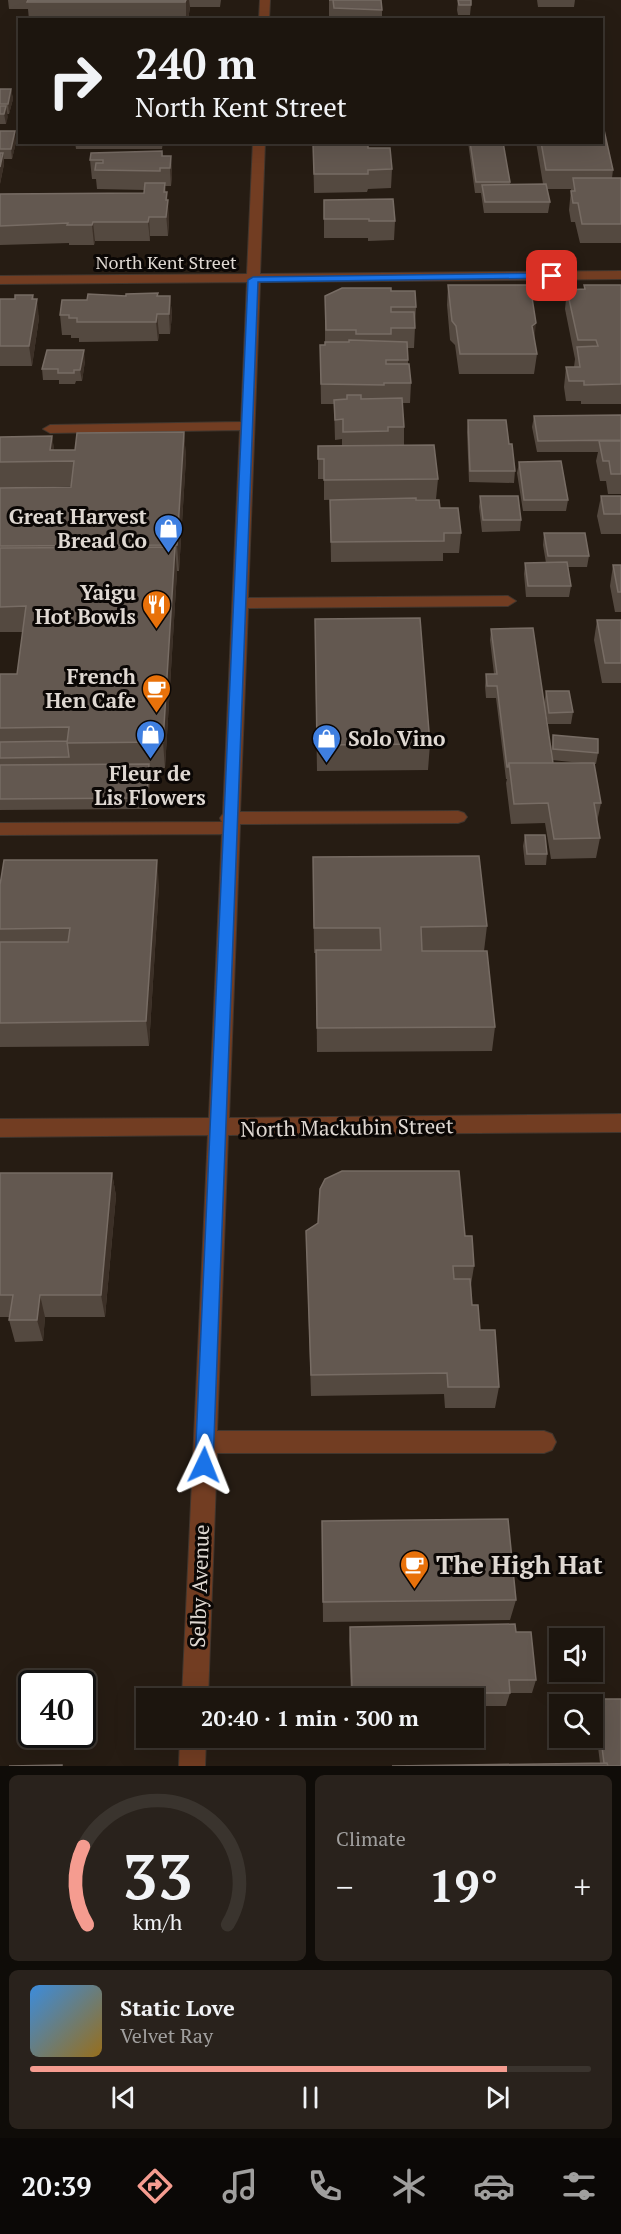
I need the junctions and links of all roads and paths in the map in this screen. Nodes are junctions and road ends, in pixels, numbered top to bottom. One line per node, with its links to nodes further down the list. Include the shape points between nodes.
1 (265, 0): 2 (street)
2 (264, 18)
3 (259, 144): 6 (street, Selby Avenue)
4 (621, 275): 6 (street, North Kent Street)
5 (0, 280): 6 (street, North Kent Street)
6 (253, 280): 7 (street, Selby Avenue)
7 (246, 426): 8 (street); 10 (street, Selby Avenue)
8 (50, 429)
9 (508, 601): 10 (street)
10 (239, 603): 12 (street, Selby Avenue)
11 (458, 817): 12 (street)
12 (230, 823): 13 (street); 16 (street, Selby Avenue)
13 (0, 829)
14 (621, 1123): 16 (street, North Mackubin Street)
15 (0, 1128): 16 (street, North Mackubin Street)
16 (217, 1128): 17 (street, Selby Avenue)
17 (205, 1442): 18 (street); 19 (street, Selby Avenue)
18 (544, 1442)
19 (195, 1688)
20 (193, 1748): 21 (street)
21 (192, 1766)

